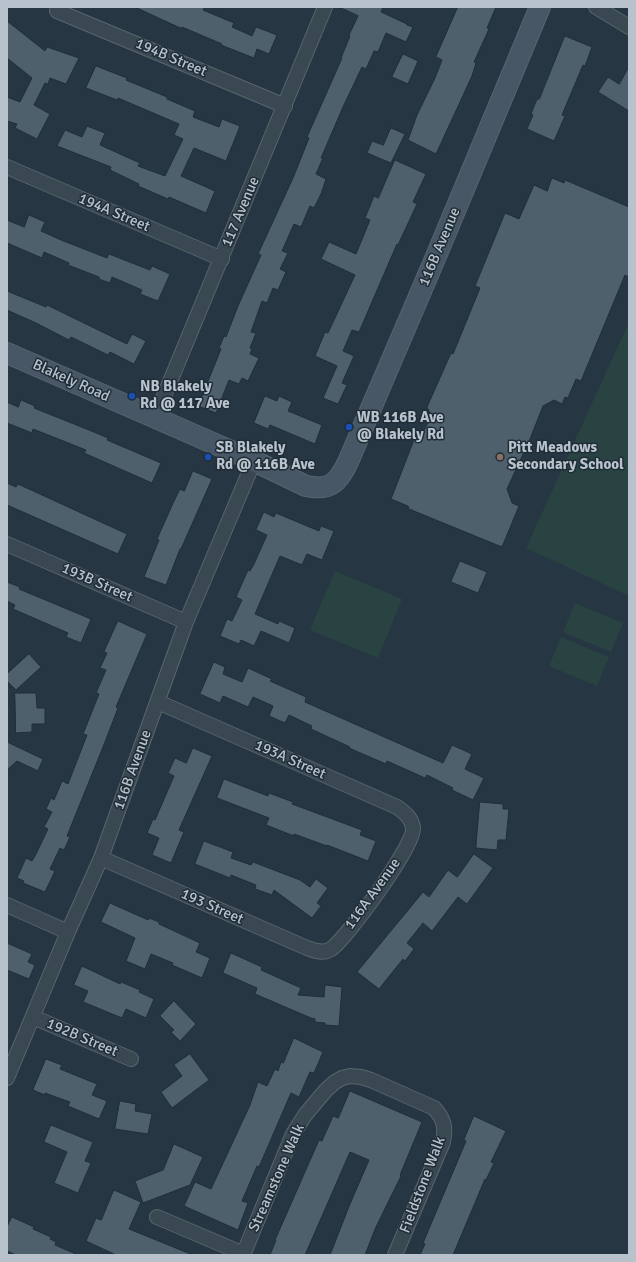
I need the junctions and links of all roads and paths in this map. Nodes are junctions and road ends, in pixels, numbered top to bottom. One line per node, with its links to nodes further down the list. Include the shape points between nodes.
1 (325, 7): 6 (street, 117 Avenue)
2 (540, 7): 12 (street, 116B Avenue, via 351,455)
3 (596, 7): 5 (street)
4 (57, 11): 6 (street, 194B Street)
5 (629, 27)
6 (285, 106): 8 (street, 117 Avenue)
7 (7, 167): 8 (street, 194A Street)
8 (222, 259): 10 (street, 117 Avenue)
9 (7, 353): 10 (street, Blakely Road)
10 (155, 418): 11 (street, Blakely Road)
11 (254, 461): 12 (street, Blakely Road, via 306,486 322,487); 14 (street, 116B Avenue)
12 (333, 484)
13 (7, 544): 14 (street, 193B Street)
14 (186, 622): 15 (street, 116B Avenue)
15 (158, 702): 16 (street, 193A Street, via 397,807 406,813); 17 (street, 116B Avenue)
16 (414, 828): 20 (street, 116A Avenue, via 389,876 337,943)
17 (101, 858): 19 (street, 116B Avenue); 20 (street, 193 Street, via 307,948)
18 (7, 905): 19 (street)
19 (68, 932): 21 (street, 116B Avenue)
20 (324, 952)
21 (33, 1017): 22 (street, 192B Street); 23 (street, 116B Avenue)
22 (131, 1059)
23 (7, 1078)
24 (398, 1091): 26 (street, Streamstone Walk, via 371,1080 350,1076 342,1078 326,1090 293,1134); 27 (street, Fieldstone Walk, via 434,1108 440,1115 444,1133 443,1142)
25 (157, 1217): 26 (street)
26 (244, 1254)
27 (395, 1255)

